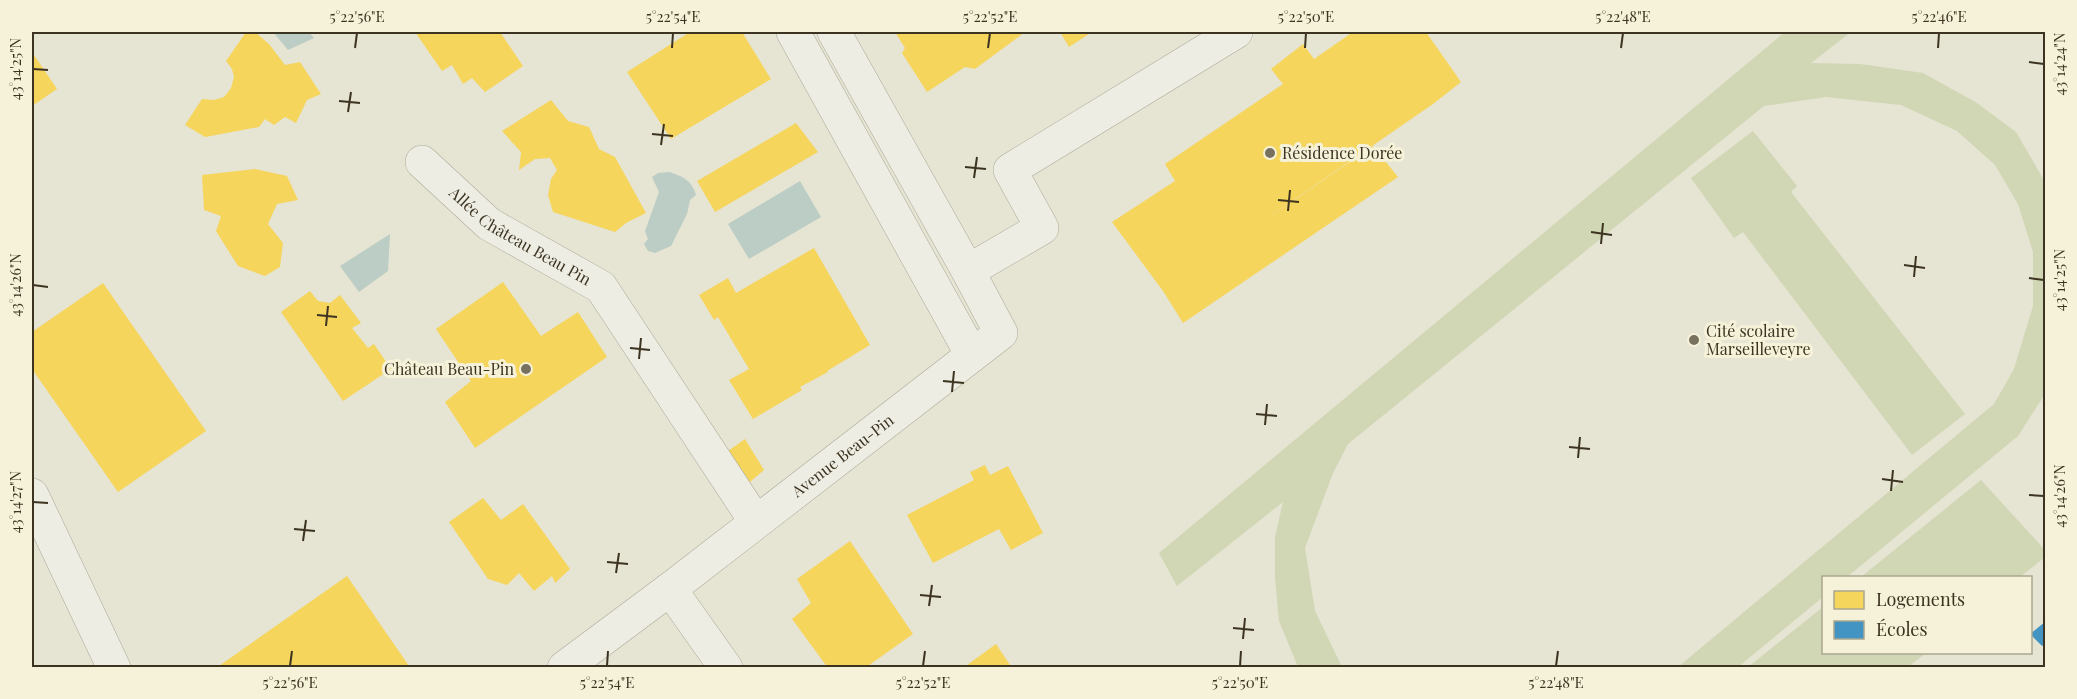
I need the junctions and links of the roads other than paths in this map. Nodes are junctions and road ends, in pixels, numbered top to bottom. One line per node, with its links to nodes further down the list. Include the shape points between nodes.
1 (793, 32): 6 (street)
2 (834, 32): 5 (street, Avenue Beau-Pin)
3 (1236, 32): 5 (street, via 1010,170 1042,228)
4 (422, 162): 8 (street, Allée Château Beau Pin, via 489,224 601,287)
5 (968, 271): 6 (street, Avenue Beau-Pin, via 1001,333)
6 (972, 355): 8 (street, Avenue Beau-Pin)
7 (32, 495): 10 (street)
8 (756, 522): 9 (street, Avenue Beau-Pin)
9 (670, 589): 11 (street, Avenue Beau-Pin); 12 (street)
10 (114, 668)
11 (564, 668)
12 (726, 668)

